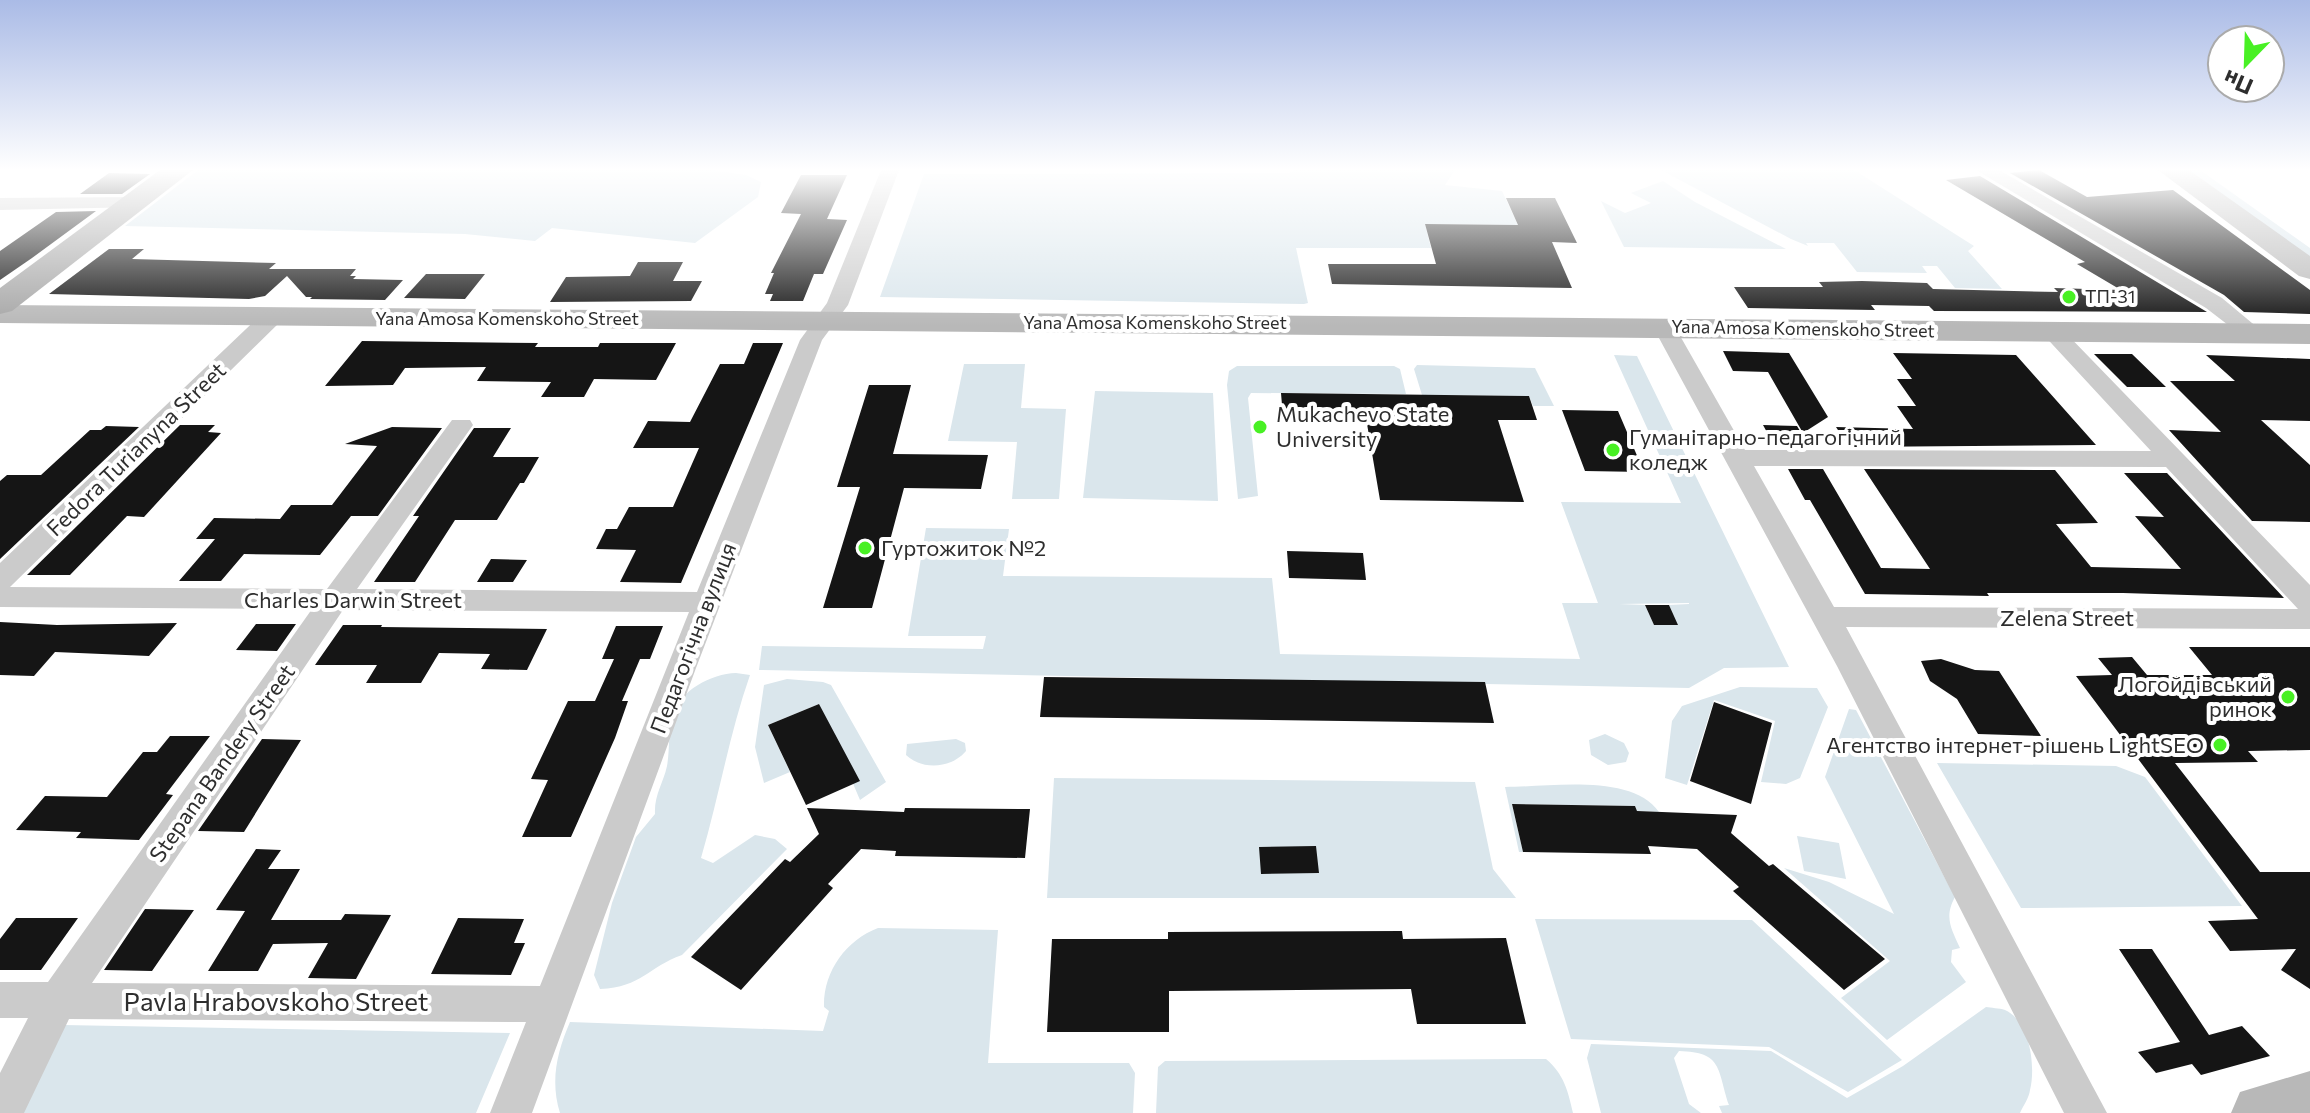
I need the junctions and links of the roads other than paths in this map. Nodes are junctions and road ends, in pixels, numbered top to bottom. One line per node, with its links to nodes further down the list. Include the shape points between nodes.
1 (110, 222): 8 (main road)
2 (870, 222): 11 (street, Педагогічна вулиця, via 837,305)
3 (2074, 222): 14 (street, via 2214,303)
4 (2243, 222): 7 (street)
5 (2284, 222): 6 (street)
6 (2310, 240)
7 (2310, 270)
8 (0, 304)
9 (0, 314): 10 (street, Yana Amosa Komenskoho Street)
10 (272, 317): 11 (street, Yana Amosa Komenskoho Street); 19 (street, Fedora Turianyna Street)
11 (822, 321): 12 (street, Yana Amosa Komenskoho Street); 22 (street, Педагогічна вулиця)
12 (1664, 327): 13 (street, Yana Amosa Komenskoho Street); 17 (street)
13 (2051, 331): 14 (street, Yana Amosa Komenskoho Street); 18 (street)
14 (2253, 333): 15 (street, Yana Amosa Komenskoho Street)
15 (2310, 334)
16 (461, 425): 21 (street, Stepana Bandery Street)
17 (1738, 458): 18 (street); 24 (street)
18 (2172, 459): 23 (street)
19 (0, 580)
20 (0, 597): 21 (street, Charles Darwin Street)
21 (335, 599): 22 (street, Charles Darwin Street); 27 (street, Stepana Bandery Street)
22 (707, 602): 28 (street, Педагогічна вулиця)
23 (2310, 603)
24 (1825, 617): 25 (street, Zelena Street); 32 (street)
25 (2310, 619)
26 (0, 1000): 27 (street, Pavla Hrabovskoho Street)
27 (58, 1000): 28 (street, Pavla Hrabovskoho Street); 30 (street, Stepana Bandery Street)
28 (551, 1004): 31 (street, Педагогічна вулиця)
29 (2310, 1100): 33 (street)
30 (2, 1113)
31 (511, 1113)
32 (2086, 1113)
33 (2261, 1113)

